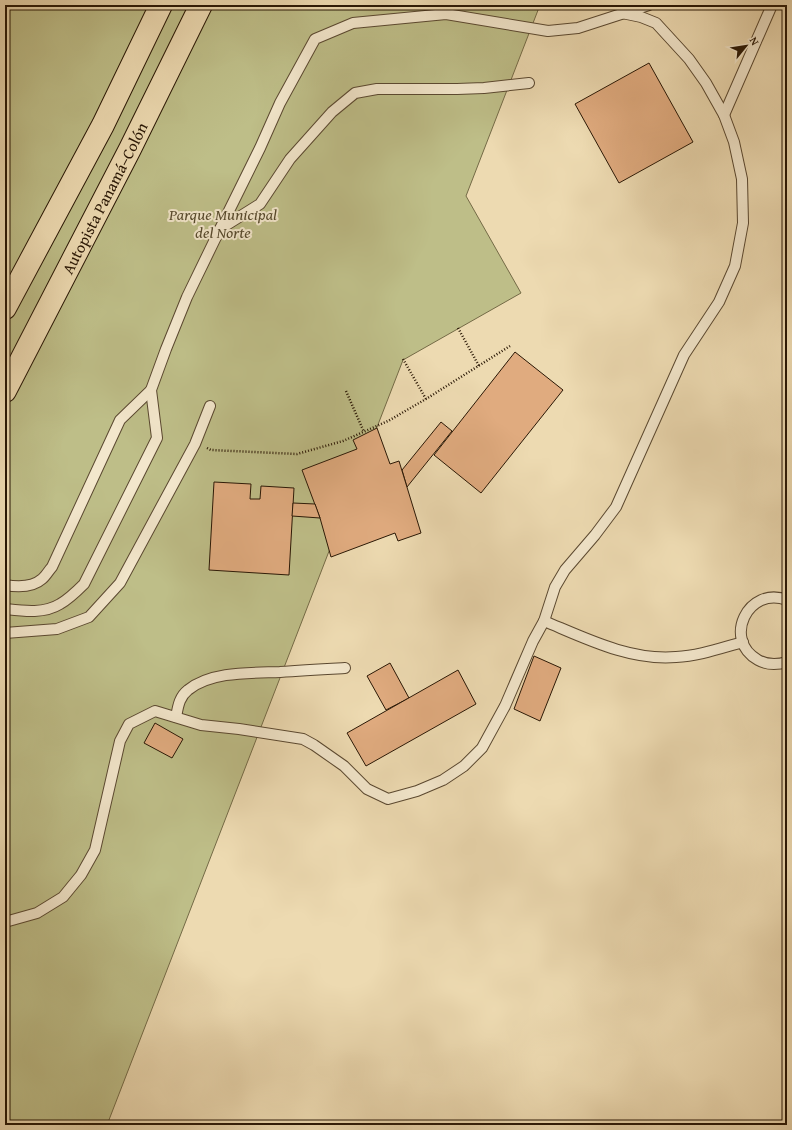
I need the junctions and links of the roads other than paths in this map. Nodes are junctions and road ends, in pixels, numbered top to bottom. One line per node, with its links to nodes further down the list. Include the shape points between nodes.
1 (161, 5): 9 (highway, via 103,125)
2 (201, 5): 11 (highway, Autopista Panamá–Colón)
3 (649, 5): 5 (lane)
4 (772, 5): 7 (lane)
5 (622, 13): 7 (lane, via 656,24 670,37 694,65); 8 (lane, via 578,28 548,31 446,14 353,23 315,39 280,103)
6 (529, 83): 8 (lane, via 484,88 377,89 355,93 332,112 290,159 260,204)
7 (724, 115): 16 (lane, via 734,142 742,179 743,223 735,266 719,302 684,355 616,507 565,570)
8 (220, 229): 10 (lane, via 187,297)
9 (5, 308)
10 (151, 390): 13 (lane, via 120,420 52,566 42,579 32,585); 15 (lane, via 157,438 84,584 61,604 48,609)
11 (5, 391)
12 (210, 406): 17 (lane, via 195,444 120,583 89,617 57,629)
13 (5, 585)
14 (787, 600): 18 (lane, via 767,598 750,607 741,623 740,633)
15 (5, 609)
16 (544, 621): 18 (lane, via 600,645 644,656 693,655); 21 (lane, via 505,706 482,748 464,766 443,780 388,799 367,789 344,766 302,739 201,725)
17 (5, 633)
18 (743, 642): 19 (lane, via 747,651 762,662)
19 (787, 662)
20 (345, 668): 21 (lane, via 236,674 214,678 198,683 187,691 178,702)
21 (176, 717): 22 (lane, via 155,711 129,724 120,741 95,850 81,874 63,897 37,913)
22 (5, 922)

